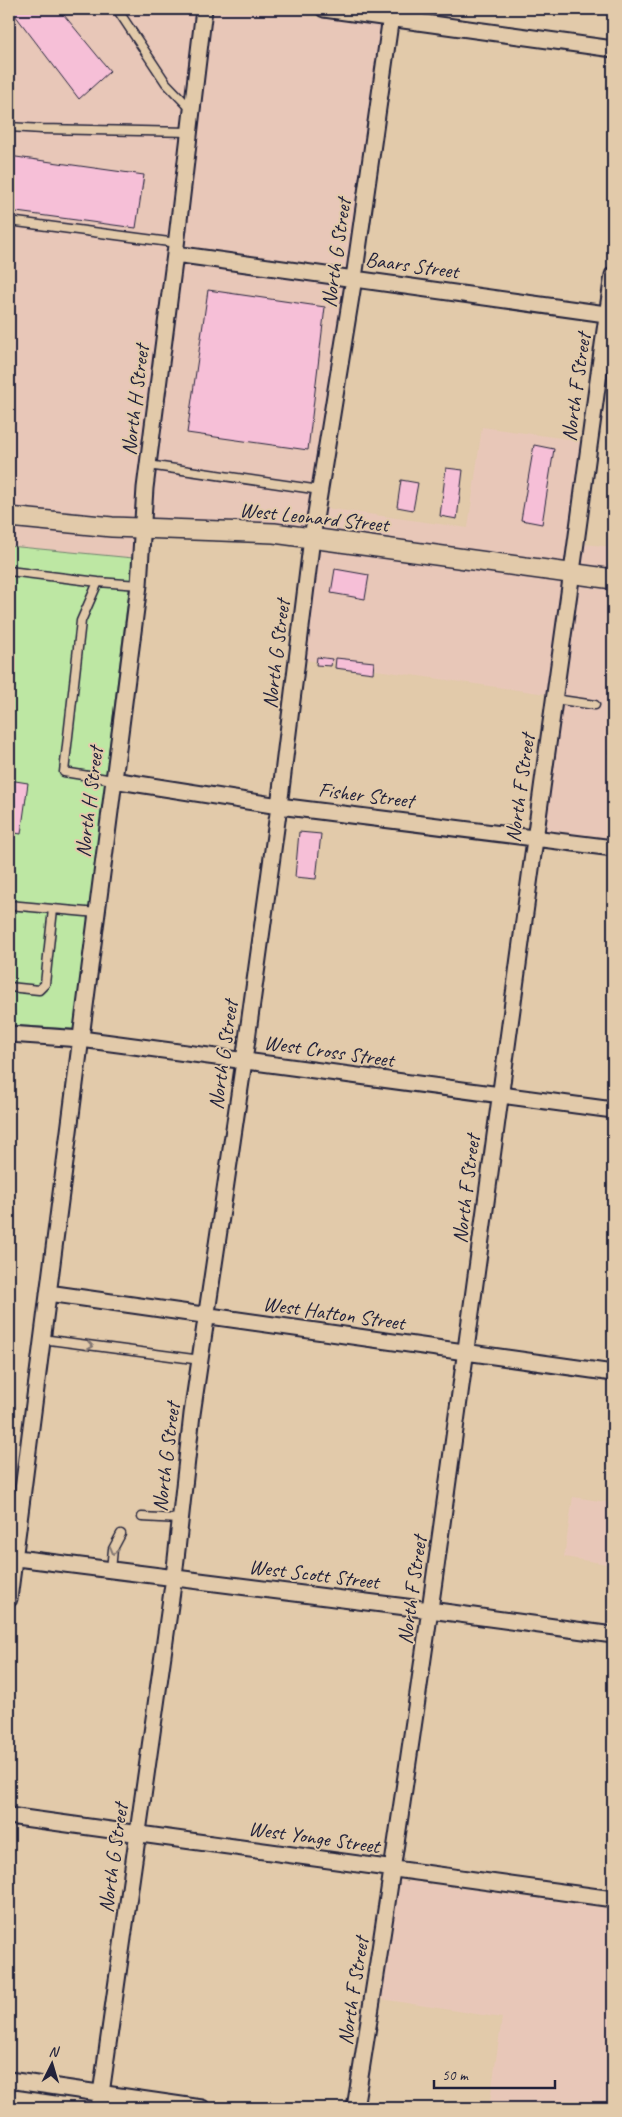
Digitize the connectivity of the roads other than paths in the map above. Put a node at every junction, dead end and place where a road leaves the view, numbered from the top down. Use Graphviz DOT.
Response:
graph roads {
  1 [pos="117,9"];
  2 [pos="204,9"];
  3 [pos="324,9"];
  4 [pos="392,13"];
  5 [pos="613,49"];
  6 [pos="192,111"];
  7 [pos="9,127"];
  8 [pos="190,132"];
  9 [pos="9,221"];
  10 [pos="176,249"];
  11 [pos="613,275"];
  12 [pos="354,278"];
  13 [pos="610,314"];
  14 [pos="148,465"];
  15 [pos="320,490"];
  16 [pos="9,520"];
  17 [pos="143,528"];
  18 [pos="312,538"];
  19 [pos="9,571"];
  20 [pos="572,573"];
  21 [pos="613,579"];
  22 [pos="98,582"];
  23 [pos="139,585"];
  24 [pos="554,699"];
  25 [pos="595,705"];
  26 [pos="113,780"];
  27 [pos="279,806"];
  28 [pos="534,838"];
  29 [pos="613,848"];
  30 [pos="9,905"];
  31 [pos="53,909"];
  32 [pos="97,913"];
  33 [pos="9,987"];
  34 [pos="9,1034"];
  35 [pos="81,1040"];
  36 [pos="244,1061"];
  37 [pos="499,1096"];
  38 [pos="613,1110"];
  39 [pos="48,1293"];
  40 [pos="207,1316"];
  41 [pos="42,1339"];
  42 [pos="466,1354"];
  43 [pos="200,1360"];
  44 [pos="613,1374"];
  45 [pos="142,1518"];
  46 [pos="179,1519"];
  47 [pos="121,1534"];
  48 [pos="11,1558"];
  49 [pos="111,1570"];
  50 [pos="174,1577"];
  51 [pos="9,1600"];
  52 [pos="430,1610"];
  53 [pos="613,1635"];
  54 [pos="9,1816"];
  55 [pos="137,1834"];
  56 [pos="394,1870"];
  57 [pos="613,1899"];
  58 [pos="9,2080"];
  59 [pos="100,2101"];
  60 [pos="202,2108"];
  61 [pos="355,2108"];
  1 -- 6 [label="lane"];
  2 -- 6 [label="street, North H Street"];
  3 -- 4 [label="street"];
  4 -- 5 [label="street"];
  4 -- 12 [label="street, North G Street"];
  6 -- 8 [label="street, North H Street"];
  7 -- 8 [label="lane"];
  8 -- 10 [label="street, North H Street"];
  9 -- 10 [label="lane"];
  10 -- 12 [label="street, Baars Street"];
  10 -- 14 [label="street, North H Street"];
  11 -- 13 [label="street, North F Street"];
  12 -- 13 [label="street, Baars Street"];
  12 -- 15 [label="street, North G Street"];
  13 -- 20 [label="street, North F Street"];
  14 -- 15 [label="lane"];
  14 -- 17 [label="street, North H Street"];
  15 -- 18 [label="street, North G Street"];
  16 -- 17 [label="street, West Leonard Street"];
  17 -- 18 [label="street, West Leonard Street"];
  17 -- 23 [label="street, North H Street"];
  18 -- 20 [label="street, West Leonard Street"];
  18 -- 27 [label="street, North G Street"];
  19 -- 22 [label="lane"];
  20 -- 21 [label="street, West Leonard Street"];
  20 -- 24 [label="street, North F Street"];
  22 -- 23 [label="lane"];
  22 -- 26 [label="lane"];
  23 -- 26 [label="street, North H Street"];
  24 -- 25 [label="lane"];
  24 -- 28 [label="street, North F Street"];
  26 -- 27 [label="street, Fisher Street"];
  26 -- 32 [label="street, North H Street"];
  27 -- 28 [label="street, Fisher Street"];
  27 -- 36 [label="street, North G Street"];
  28 -- 29 [label="street, Fisher Street"];
  28 -- 37 [label="street, North F Street"];
  30 -- 31 [label="lane"];
  31 -- 32 [label="lane"];
  31 -- 33 [label="lane"];
  32 -- 35 [label="street, North H Street"];
  34 -- 35 [label="street, West Cross Street"];
  35 -- 36 [label="street, West Cross Street"];
  35 -- 39 [label="street, North H Street"];
  36 -- 37 [label="street, West Cross Street"];
  36 -- 40 [label="street, North G Street"];
  37 -- 38 [label="street, West Cross Street"];
  37 -- 42 [label="street, North F Street"];
  39 -- 40 [label="street, West Hatton Street"];
  39 -- 41 [label="street, North H Street"];
  40 -- 42 [label="street, West Hatton Street"];
  40 -- 43 [label="street, North G Street"];
  41 -- 43 [label="lane, one-way"];
  41 -- 48 [label="street, North H Street"];
  42 -- 44 [label="street, West Hatton Street"];
  42 -- 52 [label="street, North F Street"];
  43 -- 46 [label="street, North G Street"];
  45 -- 46 [label="lane"];
  46 -- 50 [label="street, North G Street"];
  47 -- 49 [label="lane, one-way"];
  48 -- 49 [label="street, West Scott Street"];
  48 -- 51 [label="street, North H Street"];
  49 -- 50 [label="street, West Scott Street"];
  50 -- 52 [label="street, West Scott Street"];
  50 -- 55 [label="street, North G Street"];
  52 -- 53 [label="street, West Scott Street"];
  52 -- 56 [label="street, North F Street"];
  54 -- 55 [label="street, West Yonge Street"];
  55 -- 56 [label="street, West Yonge Street"];
  55 -- 59 [label="street, North G Street"];
  56 -- 57 [label="street, West Yonge Street"];
  56 -- 61 [label="street, North F Street"];
  58 -- 59 [label="street"];
  59 -- 60 [label="street"];
}
